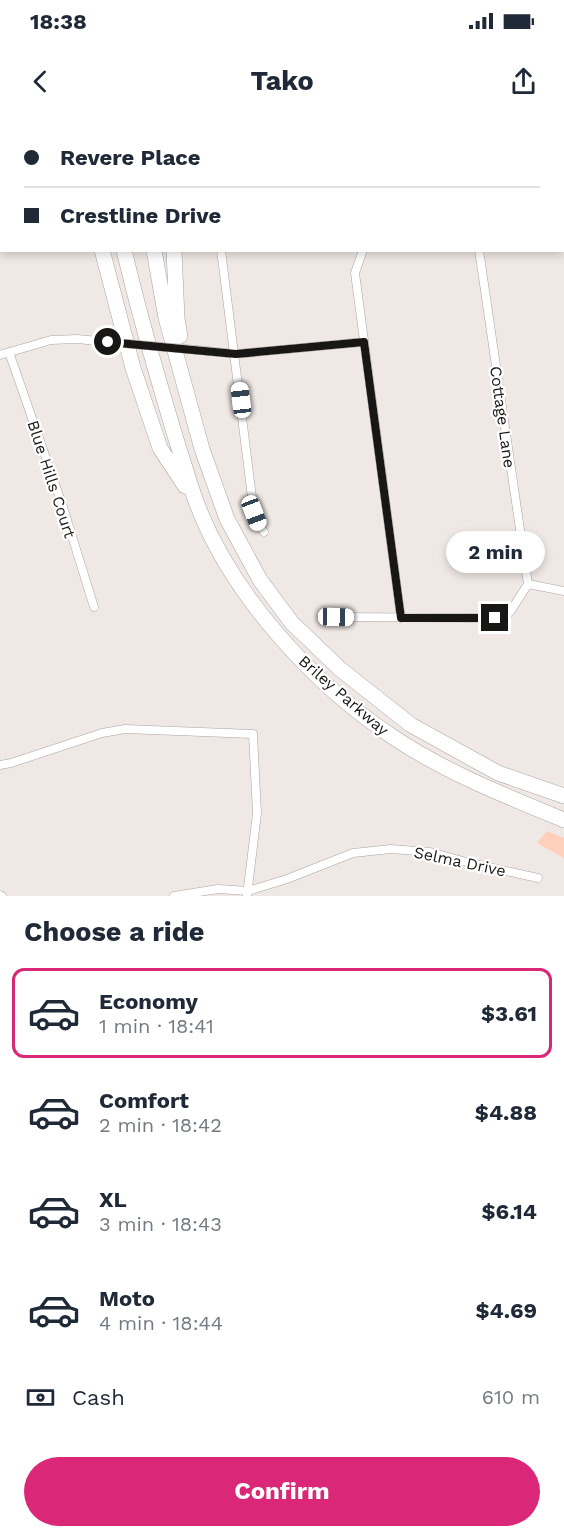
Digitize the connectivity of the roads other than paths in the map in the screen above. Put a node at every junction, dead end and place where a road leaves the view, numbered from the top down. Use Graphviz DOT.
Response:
graph roads {
  1 [pos="103,252"];
  2 [pos="124,252"];
  3 [pos="154,252"];
  4 [pos="174,252"];
  5 [pos="221,252"];
  6 [pos="362,252"];
  7 [pos="479,252"];
  8 [pos="364,342"];
  9 [pos="9,352"];
  10 [pos="236,354"];
  11 [pos="0,355"];
  12 [pos="192,416"];
  13 [pos="197,504"];
  14 [pos="264,532"];
  15 [pos="528,584"];
  16 [pos="564,591"];
  17 [pos="93,607"];
  18 [pos="336,617"];
  19 [pos="401,618"];
  20 [pos="0,765"];
  21 [pos="564,796"];
  22 [pos="564,820"];
  23 [pos="538,878"];
  24 [pos="247,893"];
  25 [pos="174,896"];
  1 -- 13 [label="highway"];
  2 -- 13 [label="highway, Briley Parkway"];
  3 -- 12 [label="highway, Briley Parkway"];
  4 -- 12 [label="highway"];
  5 -- 10 [label="street"];
  6 -- 8 [label="street"];
  7 -- 15 [label="street, Cottage Lane"];
  8 -- 10 [label="street"];
  8 -- 19 [label="street"];
  9 -- 10 [label="street, bridge"];
  9 -- 11 [label="street"];
  9 -- 17 [label="street, Blue Hills Court"];
  10 -- 14 [label="street"];
  12 -- 21 [label="highway, Briley Parkway"];
  13 -- 22 [label="highway, Briley Parkway"];
  15 -- 16 [label="street"];
  15 -- 19 [label="street"];
  18 -- 19 [label="street"];
  20 -- 24 [label="street"];
  23 -- 24 [label="street, Selma Drive"];
  24 -- 25 [label="street, Selma Drive"];
}
